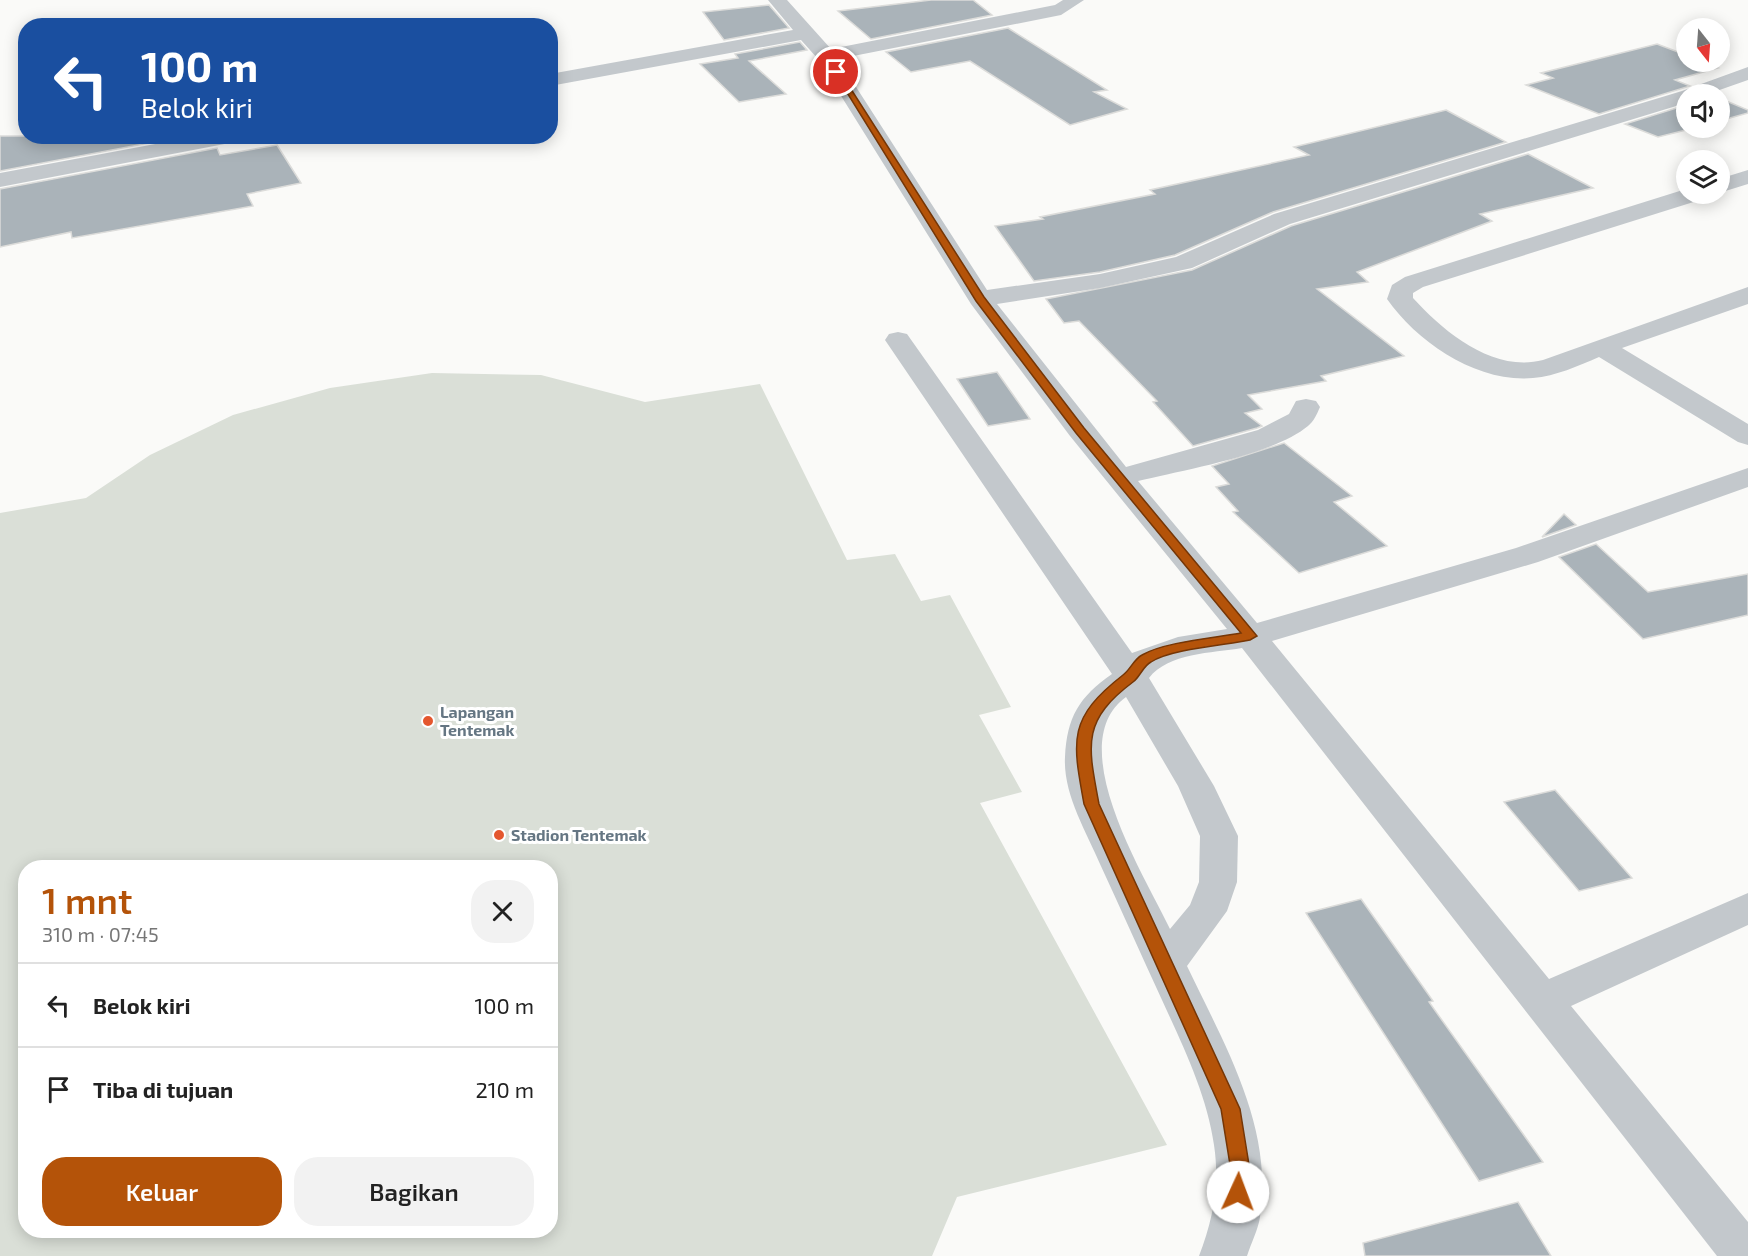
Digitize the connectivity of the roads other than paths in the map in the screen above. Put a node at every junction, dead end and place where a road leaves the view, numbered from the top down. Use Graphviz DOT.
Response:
graph roads {
  1 [pos="1075,0"];
  2 [pos="784,1"];
  3 [pos="807,33"];
  4 [pos="826,56"];
  5 [pos="1748,73"];
  6 [pos="558,79"];
  7 [pos="1718,84"];
  8 [pos="1676,99"];
  9 [pos="192,144"];
  10 [pos="1748,177"];
  11 [pos="0,180"];
  12 [pos="1730,183"];
  13 [pos="1676,200"];
  14 [pos="1748,295"];
  15 [pos="980,299"];
  16 [pos="898,340"];
  17 [pos="1601,346"];
  18 [pos="1306,407"];
  19 [pos="1748,436"];
  20 [pos="1119,477"];
  21 [pos="1748,477"];
  22 [pos="1250,636"];
  23 [pos="1131,677"];
  24 [pos="1748,908"];
  25 [pos="1166,964"];
  26 [pos="1543,1000"];
  27 [pos="1223,1256"];
  28 [pos="1746,1256"];
  1 -- 4 [label="street"];
  2 -- 3 [label="street"];
  3 -- 4 [label="street"];
  3 -- 6 [label="street"];
  4 -- 15 [label="street"];
  5 -- 7 [label="street"];
  8 -- 15 [label="street"];
  9 -- 11 [label="street"];
  10 -- 12 [label="street"];
  13 -- 17 [label="street"];
  14 -- 17 [label="street"];
  15 -- 20 [label="street"];
  16 -- 23 [label="street"];
  17 -- 19 [label="street"];
  18 -- 20 [label="street"];
  20 -- 22 [label="street"];
  21 -- 22 [label="street"];
  22 -- 23 [label="street"];
  22 -- 26 [label="street"];
  23 -- 25 [label="street"];
  23 -- 25 [label="street"];
  24 -- 26 [label="street"];
  25 -- 27 [label="street"];
  26 -- 28 [label="street"];
}
